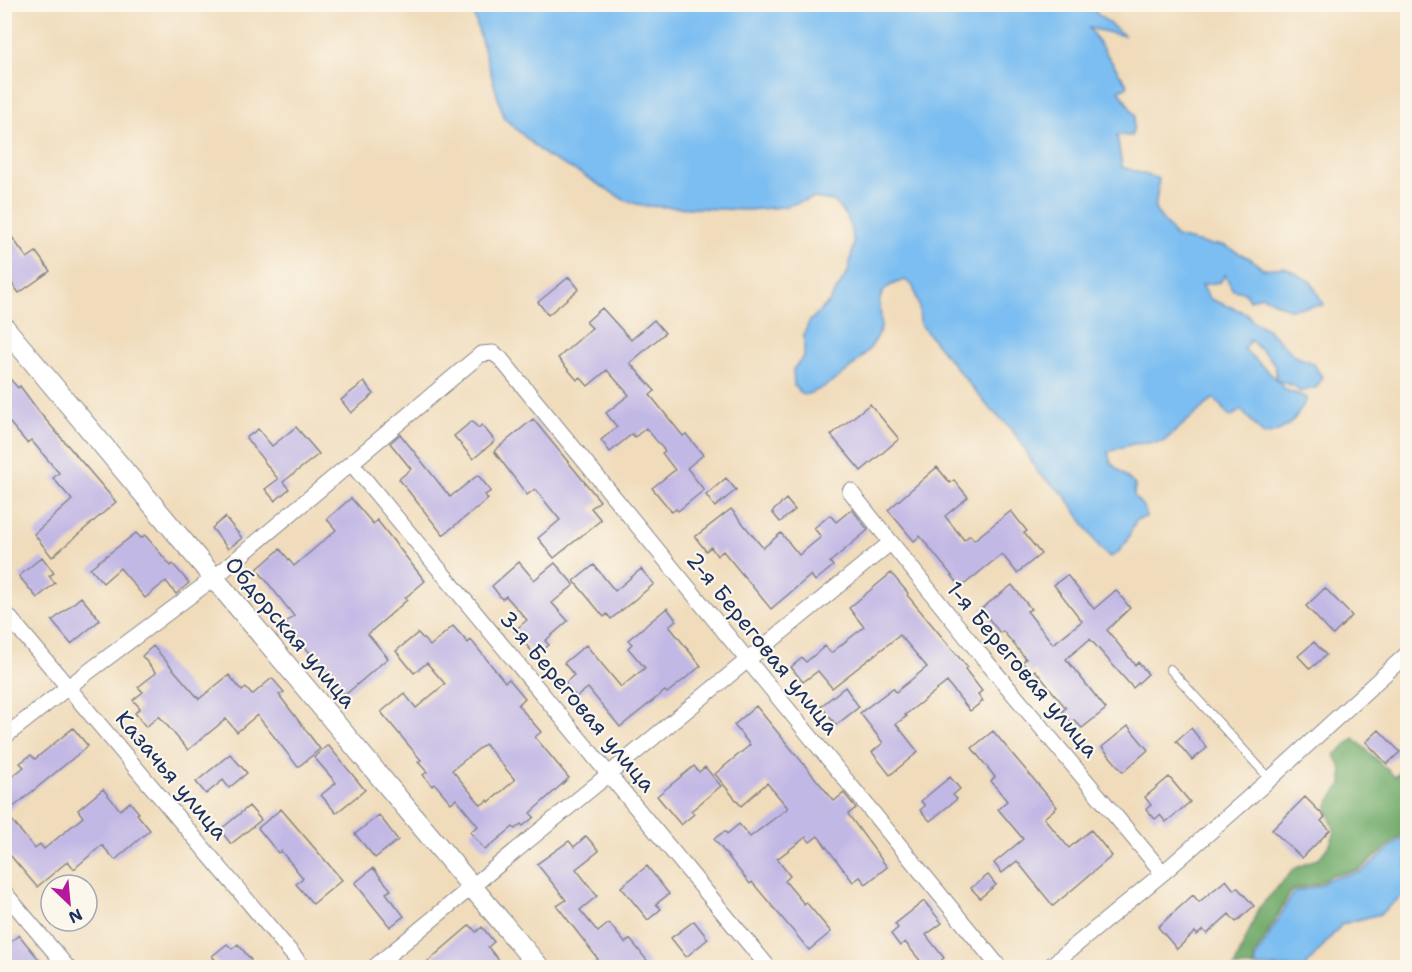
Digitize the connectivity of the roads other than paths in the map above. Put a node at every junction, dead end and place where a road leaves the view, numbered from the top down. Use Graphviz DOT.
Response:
graph roads {
  1 [pos="4,327"];
  2 [pos="352,464"];
  3 [pos="850,491"];
  4 [pos="890,543"];
  5 [pos="214,578"];
  6 [pos="4,611"];
  7 [pos="1407,653"];
  8 [pos="748,660"];
  9 [pos="1170,669"];
  10 [pos="68,687"];
  11 [pos="4,737"];
  12 [pos="610,774"];
  13 [pos="1270,779"];
  14 [pos="1163,873"];
  15 [pos="473,886"];
  16 [pos="4,892"];
  17 [pos="68,968"];
  18 [pos="304,968"];
  19 [pos="373,968"];
  20 [pos="540,968"];
  21 [pos="769,968"];
  22 [pos="1000,968"];
  23 [pos="1048,968"];
  1 -- 5 [label="street, Обдорская улица"];
  2 -- 5 [label="street"];
  2 -- 8 [label="street, 2-я Береговая улица"];
  2 -- 12 [label="street, 3-я Береговая улица"];
  3 -- 4 [label="street, 1-я Береговая улица"];
  4 -- 8 [label="street"];
  4 -- 14 [label="street, 1-я Береговая улица"];
  5 -- 10 [label="street"];
  5 -- 15 [label="street, Обдорская улица"];
  6 -- 10 [label="street, Казачья улица"];
  7 -- 13 [label="street"];
  8 -- 12 [label="street"];
  8 -- 22 [label="street, 2-я Береговая улица"];
  9 -- 13 [label="lane"];
  10 -- 11 [label="street"];
  10 -- 18 [label="street, Казачья улица"];
  12 -- 15 [label="street"];
  12 -- 21 [label="street, 3-я Береговая улица"];
  13 -- 14 [label="street"];
  14 -- 23 [label="street"];
  15 -- 19 [label="street"];
  15 -- 20 [label="street, Обдорская улица"];
  16 -- 17 [label="street"];
}
